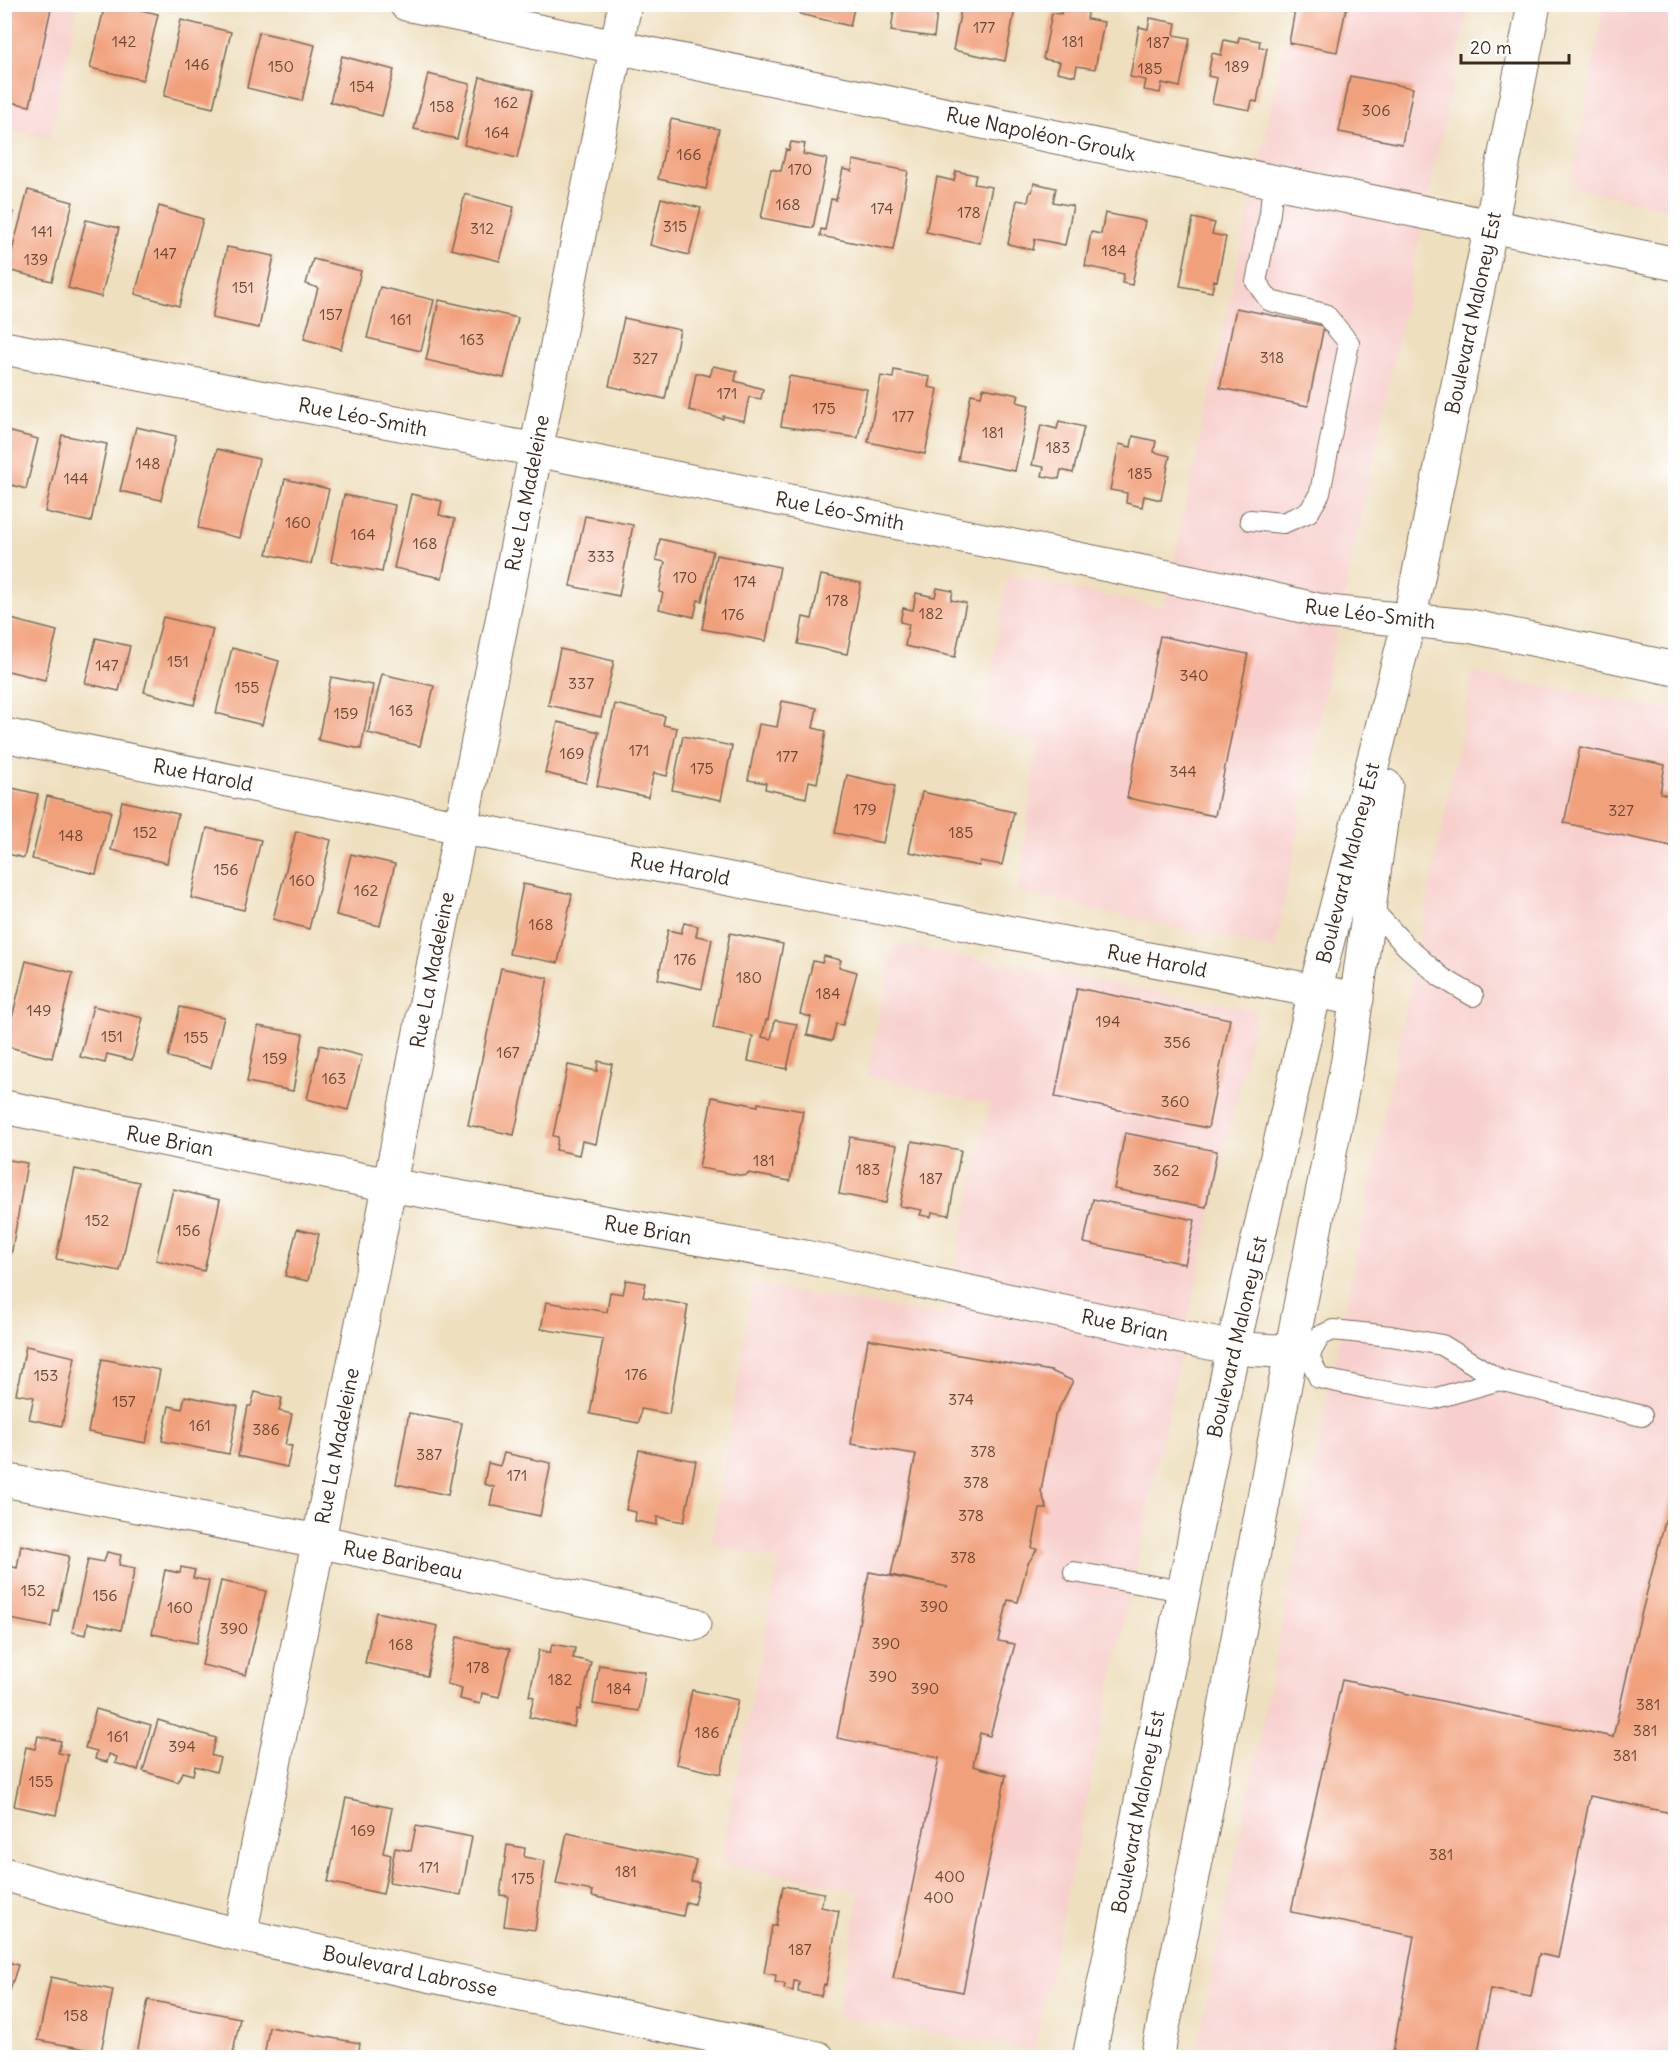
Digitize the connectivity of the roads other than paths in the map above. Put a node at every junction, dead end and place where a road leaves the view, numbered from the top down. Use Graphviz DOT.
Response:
graph roads {
  1 [pos="406,4"];
  2 [pos="625,4"];
  3 [pos="1534,4"];
  4 [pos="617,47"];
  5 [pos="1273,181"];
  6 [pos="1491,226"];
  7 [pos="1676,264"];
  8 [pos="4,348"];
  9 [pos="536,450"];
  10 [pos="1250,520"];
  11 [pos="1409,621"];
  12 [pos="1676,669"];
  13 [pos="4,735"];
  14 [pos="461,827"];
  15 [pos="1369,906"];
  16 [pos="1315,991"];
  17 [pos="1473,996"];
  18 [pos="1357,999"];
  19 [pos="4,1107"];
  20 [pos="389,1185"];
  21 [pos="1233,1348"];
  22 [pos="1300,1354"];
  23 [pos="1500,1380"];
  24 [pos="1642,1416"];
  25 [pos="4,1480"];
  26 [pos="318,1542"];
  27 [pos="1074,1572"];
  28 [pos="1183,1591"];
  29 [pos="694,1624"];
  30 [pos="4,1874"];
  31 [pos="240,1935"];
  32 [pos="818,2058"];
  33 [pos="1089,2058"];
  34 [pos="1157,2058"];
  1 -- 4 [label="street, Rue Napoléon-Groulx"];
  2 -- 4 [label="street, Rue La Madeleine"];
  3 -- 6 [label="street, Boulevard Maloney Est"];
  4 -- 5 [label="street, Rue Napoléon-Groulx"];
  4 -- 9 [label="street, Rue La Madeleine"];
  5 -- 6 [label="street, Rue Napoléon-Groulx"];
  5 -- 10 [label="lane"];
  6 -- 7 [label="street, Rue Napoléon-Groulx"];
  6 -- 11 [label="street, Boulevard Maloney Est"];
  8 -- 9 [label="street, Rue Léo-Smith"];
  9 -- 11 [label="street, Rue Léo-Smith"];
  9 -- 14 [label="street, Rue La Madeleine"];
  11 -- 12 [label="street, Rue Léo-Smith"];
  11 -- 15 [label="street, Boulevard Maloney Est"];
  11 -- 16 [label="street, Boulevard Maloney Est"];
  13 -- 14 [label="street, Rue Harold"];
  14 -- 16 [label="street, Rue Harold"];
  14 -- 20 [label="street, Rue La Madeleine"];
  15 -- 17 [label="lane"];
  15 -- 18 [label="street, Boulevard Maloney Est"];
  16 -- 18 [label="street, Rue Harold"];
  16 -- 21 [label="street, Boulevard Maloney Est"];
  18 -- 22 [label="street, Boulevard Maloney Est"];
  19 -- 20 [label="street, Rue Brian"];
  20 -- 21 [label="street, Rue Brian"];
  20 -- 26 [label="street, Rue La Madeleine"];
  21 -- 22 [label="street, Rue Brian"];
  21 -- 28 [label="street, Boulevard Maloney Est"];
  22 -- 23 [label="lane"];
  22 -- 23 [label="lane"];
  22 -- 34 [label="street, Boulevard Maloney Est"];
  23 -- 24 [label="lane"];
  25 -- 26 [label="street, Rue Baribeau"];
  26 -- 29 [label="street, Rue Baribeau"];
  26 -- 31 [label="street, Rue La Madeleine"];
  27 -- 28 [label="lane"];
  28 -- 33 [label="street, Boulevard Maloney Est"];
  30 -- 31 [label="street, Boulevard Labrosse"];
  31 -- 32 [label="street, Boulevard Labrosse"];
}
